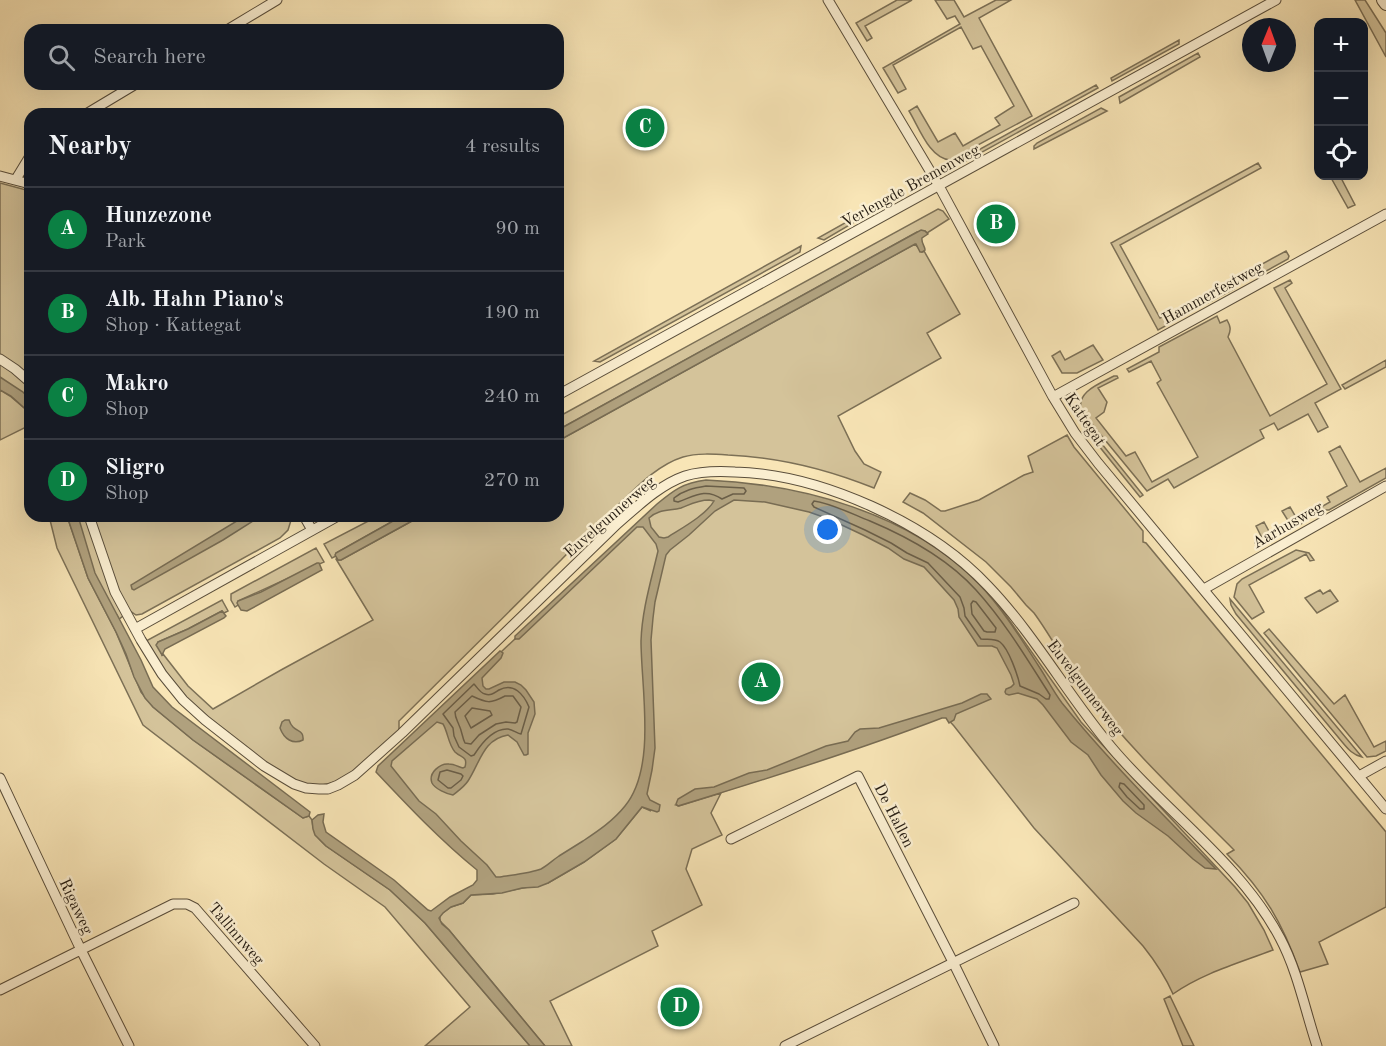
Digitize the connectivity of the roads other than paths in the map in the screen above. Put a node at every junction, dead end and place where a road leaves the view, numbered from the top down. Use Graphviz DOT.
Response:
graph roads {
  1 [pos="278,0"];
  2 [pos="828,0"];
  3 [pos="1276,0"];
  4 [pos="1383,0"];
  5 [pos="1386,4"];
  6 [pos="237,24"];
  7 [pos="126,90"];
  8 [pos="96,108"];
  9 [pos="24,166"];
  10 [pos="0,176"];
  11 [pos="16,179"];
  12 [pos="24,182"];
  13 [pos="939,186"];
  14 [pos="1386,214"];
  15 [pos="0,359"];
  16 [pos="24,377"];
  17 [pos="564,392"];
  18 [pos="1053,397"];
  19 [pos="1386,486"];
  20 [pos="91,522"];
  21 [pos="307,522"];
  22 [pos="327,522"];
  23 [pos="312,530"];
  24 [pos="1204,589"];
  25 [pos="135,629"];
  26 [pos="1386,761"];
  27 [pos="1359,776"];
  28 [pos="0,778"];
  29 [pos="1386,809"];
  30 [pos="730,840"];
  31 [pos="1074,903"];
  32 [pos="81,950"];
  33 [pos="953,962"];
  34 [pos="0,990"];
  35 [pos="129,1046"];
  36 [pos="315,1046"];
  37 [pos="785,1046"];
  38 [pos="994,1046"];
  39 [pos="1317,1046"];
  1 -- 6 [label="street"];
  2 -- 13 [label="street, Kattegat"];
  3 -- 13 [label="street, Verlengde Bremenweg"];
  4 -- 5 [label="street"];
  7 -- 8 [label="street"];
  9 -- 11 [label="street"];
  10 -- 11 [label="street"];
  11 -- 12 [label="street"];
  13 -- 17 [label="street, Verlengde Bremenweg"];
  13 -- 18 [label="street, Kattegat"];
  14 -- 18 [label="street, Hammerfestweg"];
  15 -- 16 [label="street"];
  18 -- 24 [label="street, Kattegat"];
  19 -- 24 [label="street, Aarhusweg"];
  20 -- 25 [label="street, Euvelgunnerweg"];
  21 -- 23 [label="street"];
  22 -- 23 [label="street"];
  23 -- 25 [label="street"];
  24 -- 27 [label="street, Kattegat"];
  25 -- 39 [label="street, Euvelgunnerweg"];
  26 -- 27 [label="street"];
  27 -- 29 [label="street, Kattegat"];
  28 -- 32 [label="street, Rigaweg"];
  30 -- 33 [label="street, De Hallen"];
  31 -- 33 [label="street"];
  32 -- 34 [label="street, Tallinnweg"];
  32 -- 35 [label="street, Rigaweg"];
  32 -- 36 [label="street, Tallinnweg"];
  33 -- 37 [label="street"];
  33 -- 38 [label="street, De Hallen"];
}
